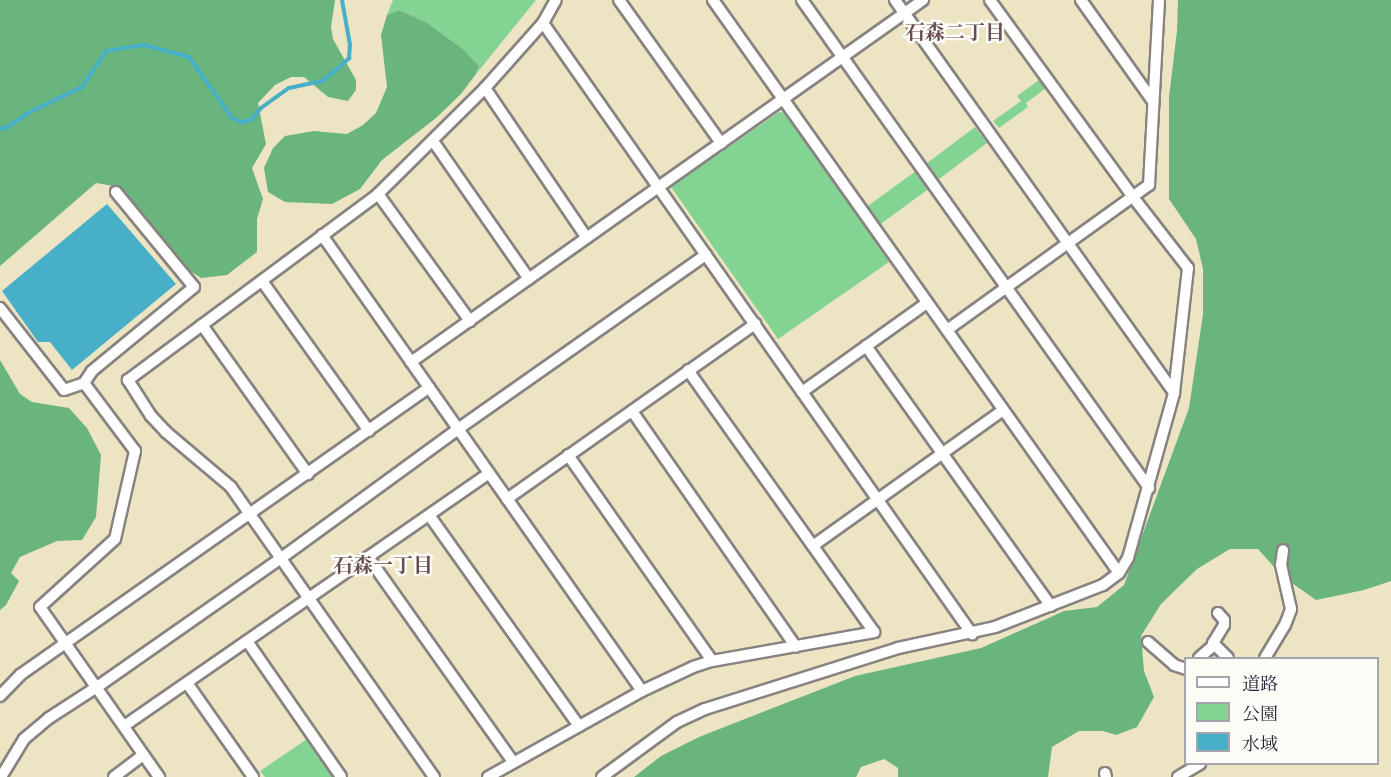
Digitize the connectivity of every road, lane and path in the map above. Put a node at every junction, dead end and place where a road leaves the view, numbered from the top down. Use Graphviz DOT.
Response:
graph roads {
  1 [pos="556,0"];
  2 [pos="619,0"];
  3 [pos="713,0"];
  4 [pos="802,0"];
  5 [pos="895,0"];
  6 [pos="923,0"];
  7 [pos="990,0"];
  8 [pos="1081,0"];
  9 [pos="1159,0"];
  10 [pos="904,13"];
  11 [pos="543,23"];
  12 [pos="843,57"];
  13 [pos="485,88"];
  14 [pos="783,99"];
  15 [pos="1152,100"];
  16 [pos="432,141"];
  17 [pos="721,143"];
  18 [pos="658,187"];
  19 [pos="116,192"];
  20 [pos="378,194"];
  21 [pos="1133,197"];
  22 [pos="322,235"];
  23 [pos="587,238"];
  24 [pos="1069,243"];
  25 [pos="706,255"];
  26 [pos="529,279"];
  27 [pos="262,281"];
  28 [pos="1007,287"];
  29 [pos="927,303"];
  30 [pos="0,308"];
  31 [pos="470,321"];
  32 [pos="754,324"];
  33 [pos="202,325"];
  34 [pos="947,330"];
  35 [pos="866,346"];
  36 [pos="411,362"];
  37 [pos="688,370"];
  38 [pos="84,383"];
  39 [pos="429,388"];
  40 [pos="802,392"];
  41 [pos="1174,393"];
  42 [pos="1003,410"];
  43 [pos="632,411"];
  44 [pos="458,429"];
  45 [pos="369,431"];
  46 [pos="942,453"];
  47 [pos="568,455"];
  48 [pos="489,473"];
  49 [pos="308,474"];
  50 [pos="1149,488"];
  51 [pos="507,499"];
  52 [pos="878,500"];
  53 [pos="429,514"];
  54 [pos="249,515"];
  55 [pos="814,545"];
  56 [pos="1283,550"];
  57 [pos="368,557"];
  58 [pos="280,559"];
  59 [pos="1119,573"];
  60 [pos="309,599"];
  61 [pos="1051,606"];
  62 [pos="1218,613"];
  63 [pos="972,634"];
  64 [pos="247,641"];
  65 [pos="1148,642"];
  66 [pos="67,644"];
  67 [pos="1214,645"];
  68 [pos="796,647"];
  69 [pos="1199,657"];
  70 [pos="1227,657"];
  71 [pos="1266,657"];
  72 [pos="712,661"];
  73 [pos="1184,669"];
  74 [pos="187,683"];
  75 [pos="97,687"];
  76 [pos="642,692"];
  77 [pos="0,696"];
  78 [pos="124,726"];
  79 [pos="579,726"];
  80 [pos="143,755"];
  81 [pos="4,760"];
  82 [pos="513,762"];
  83 [pos="1198,765"];
  84 [pos="1183,775"];
  85 [pos="1,777"];
  86 [pos="114,777"];
  87 [pos="159,777"];
  88 [pos="253,777"];
  89 [pos="341,777"];
  90 [pos="434,777"];
  91 [pos="488,777"];
  92 [pos="602,777"];
  1 -- 11 [label="street"];
  2 -- 17 [label="street"];
  3 -- 14 [label="street"];
  4 -- 12 [label="street"];
  5 -- 10 [label="street"];
  6 -- 10 [label="street"];
  7 -- 21 [label="street"];
  8 -- 15 [label="street"];
  9 -- 15 [label="street"];
  10 -- 12 [label="street"];
  10 -- 24 [label="street"];
  11 -- 13 [label="street"];
  11 -- 18 [label="street"];
  12 -- 14 [label="street"];
  12 -- 28 [label="street"];
  13 -- 16 [label="street"];
  13 -- 23 [label="street"];
  14 -- 17 [label="street"];
  14 -- 29 [label="street"];
  15 -- 21 [label="street"];
  16 -- 20 [label="street"];
  16 -- 26 [label="street"];
  17 -- 18 [label="street"];
  18 -- 23 [label="street"];
  18 -- 25 [label="street"];
  19 -- 38 [label="street"];
  20 -- 22 [label="street"];
  20 -- 31 [label="street"];
  21 -- 24 [label="street"];
  21 -- 41 [label="street"];
  22 -- 27 [label="street"];
  22 -- 36 [label="street"];
  23 -- 26 [label="street"];
  24 -- 28 [label="street"];
  24 -- 41 [label="street"];
  25 -- 32 [label="street"];
  25 -- 44 [label="street"];
  26 -- 31 [label="street"];
  27 -- 33 [label="street"];
  27 -- 45 [label="street"];
  28 -- 34 [label="street"];
  28 -- 50 [label="street"];
  29 -- 34 [label="street"];
  29 -- 35 [label="street"];
  30 -- 38 [label="street"];
  31 -- 36 [label="street"];
  32 -- 37 [label="street"];
  32 -- 40 [label="street"];
  33 -- 49 [label="street"];
  33 -- 54 [label="street"];
  34 -- 42 [label="street"];
  35 -- 40 [label="street"];
  35 -- 46 [label="street"];
  36 -- 39 [label="street"];
  37 -- 43 [label="street"];
  37 -- 55 [label="street"];
  38 -- 66 [label="street"];
  39 -- 44 [label="street"];
  39 -- 45 [label="street"];
  40 -- 52 [label="street"];
  41 -- 50 [label="street"];
  42 -- 46 [label="street"];
  42 -- 59 [label="street"];
  43 -- 47 [label="street"];
  43 -- 68 [label="street"];
  44 -- 48 [label="street"];
  44 -- 58 [label="street"];
  45 -- 49 [label="street"];
  46 -- 52 [label="street"];
  46 -- 61 [label="street"];
  47 -- 51 [label="street"];
  47 -- 72 [label="street"];
  48 -- 51 [label="street"];
  48 -- 53 [label="street"];
  49 -- 54 [label="street"];
  50 -- 59 [label="street"];
  51 -- 76 [label="street"];
  52 -- 55 [label="street"];
  52 -- 63 [label="street"];
  53 -- 57 [label="street"];
  53 -- 79 [label="street"];
  54 -- 58 [label="street"];
  54 -- 66 [label="street"];
  55 -- 68 [label="street"];
  56 -- 71 [label="street"];
  57 -- 60 [label="street"];
  57 -- 82 [label="street"];
  58 -- 60 [label="street"];
  58 -- 75 [label="street"];
  59 -- 61 [label="street"];
  60 -- 64 [label="street"];
  60 -- 90 [label="street"];
  61 -- 63 [label="street"];
  62 -- 67 [label="street"];
  63 -- 92 [label="street"];
  64 -- 74 [label="street"];
  64 -- 89 [label="street"];
  65 -- 73 [label="street"];
  66 -- 75 [label="street"];
  66 -- 77 [label="street"];
  67 -- 69 [label="street"];
  67 -- 70 [label="street"];
  68 -- 72 [label="street"];
  72 -- 76 [label="street"];
  74 -- 78 [label="street"];
  74 -- 88 [label="street"];
  75 -- 78 [label="street"];
  75 -- 81 [label="street"];
  76 -- 79 [label="street"];
  78 -- 80 [label="street"];
  79 -- 82 [label="street"];
  80 -- 86 [label="street"];
  80 -- 87 [label="street"];
  81 -- 85 [label="street"];
  82 -- 91 [label="street"];
  83 -- 84 [label="street"];
}
